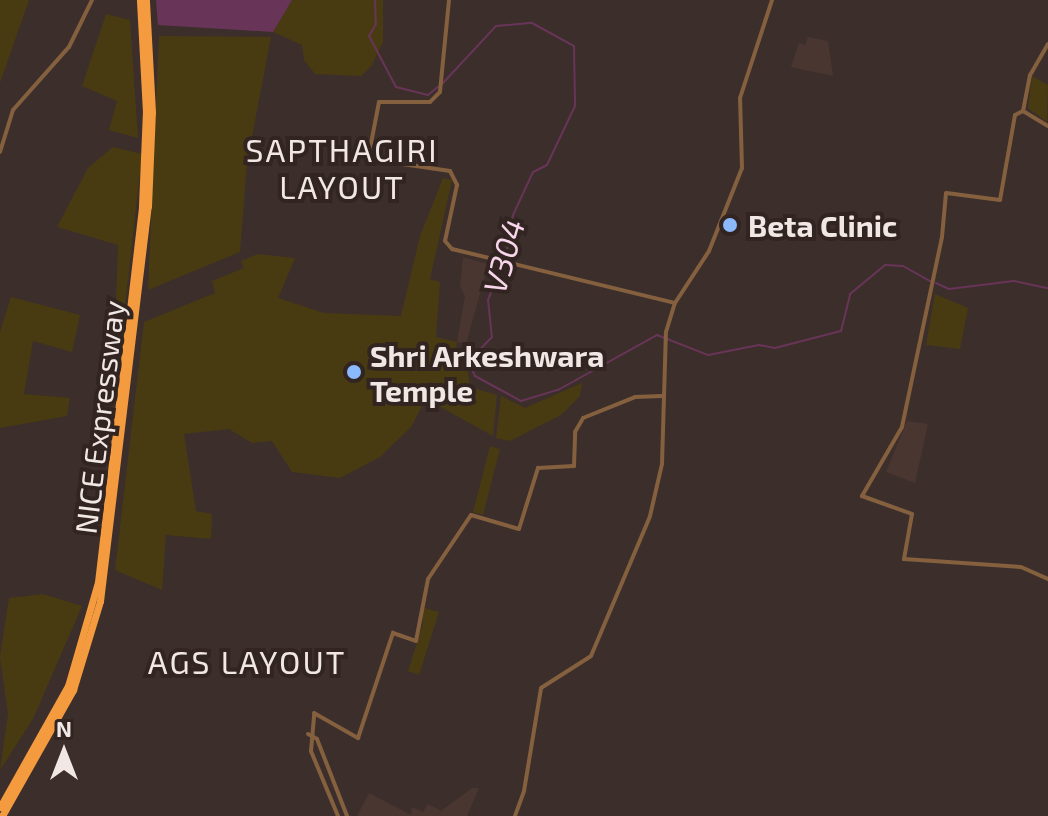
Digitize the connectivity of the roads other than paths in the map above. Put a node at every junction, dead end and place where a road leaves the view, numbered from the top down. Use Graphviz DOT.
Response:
graph roads {
  1 [pos="92,0"];
  2 [pos="143,0"];
  3 [pos="449,0"];
  4 [pos="772,0"];
  5 [pos="1048,44"];
  6 [pos="1023,111"];
  7 [pos="1048,126"];
  8 [pos="0,152"];
  9 [pos="675,303"];
  10 [pos="662,396"];
  11 [pos="108,513"];
  12 [pos="1048,579"];
  13 [pos="308,734"];
  14 [pos="0,807"];
  15 [pos="2,816"];
  16 [pos="338,816"];
  17 [pos="347,816"];
  18 [pos="515,816"];
  1 -- 8 [label="street"];
  2 -- 11 [label="highway, NICE Expressway"];
  3 -- 9 [label="street"];
  4 -- 9 [label="street"];
  5 -- 6 [label="street"];
  6 -- 7 [label="street"];
  6 -- 12 [label="street"];
  9 -- 10 [label="street"];
  10 -- 13 [label="street"];
  10 -- 18 [label="street"];
  11 -- 14 [label="highway, NICE Expressway"];
  11 -- 15 [label="highway, NICE Expressway"];
  13 -- 16 [label="street"];
  13 -- 17 [label="street"];
}
